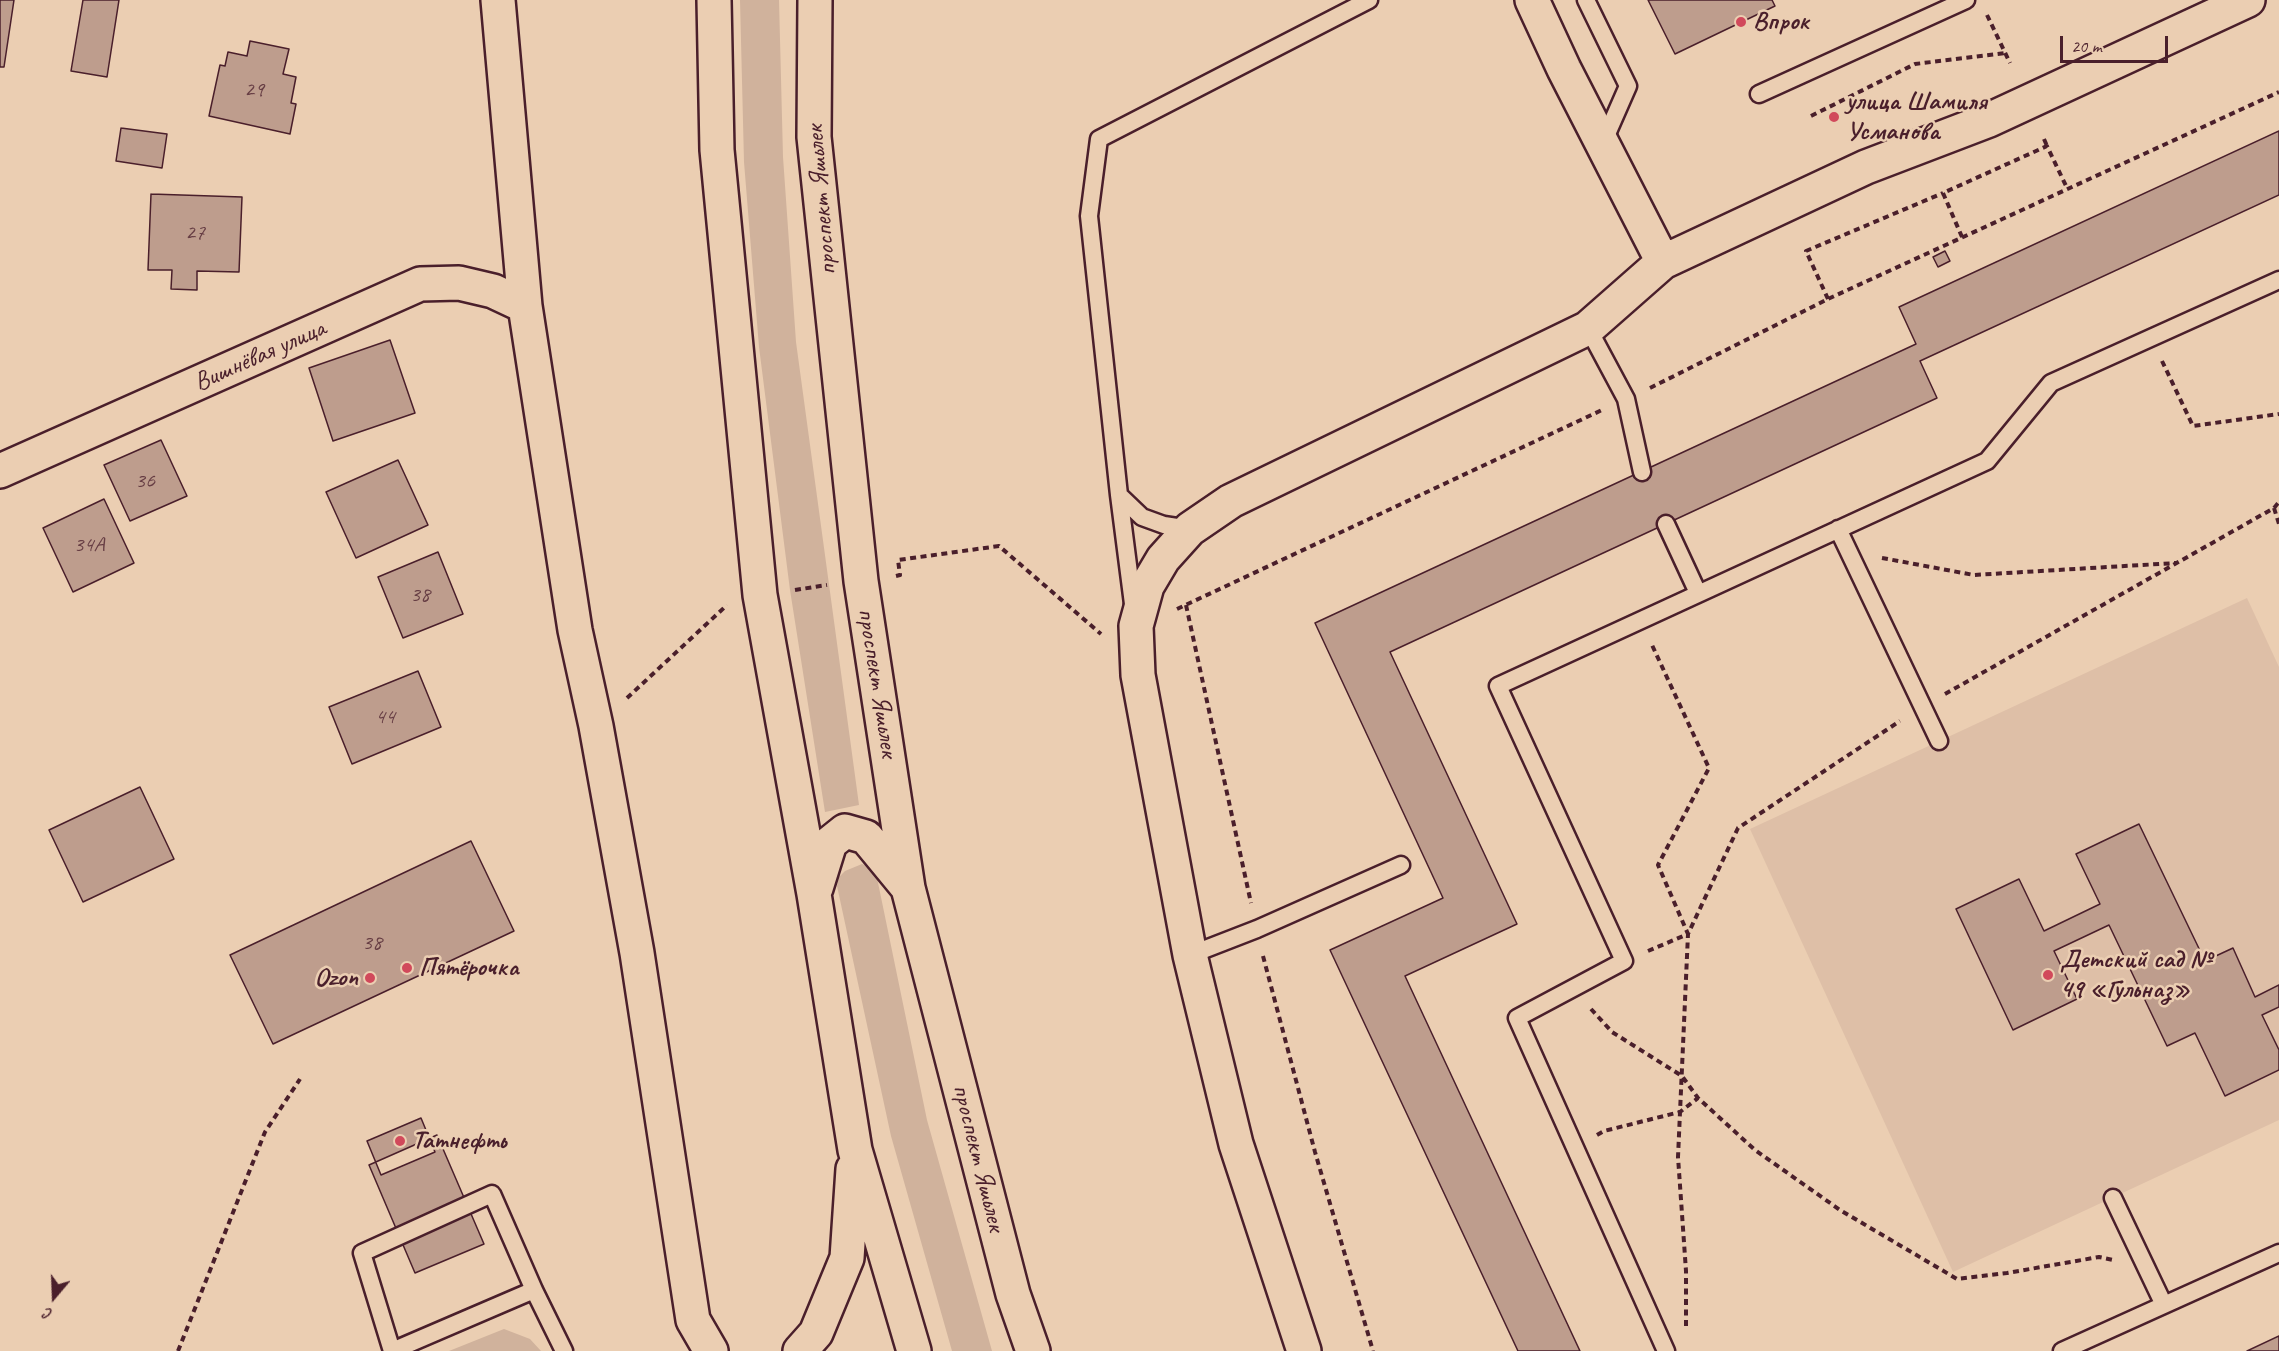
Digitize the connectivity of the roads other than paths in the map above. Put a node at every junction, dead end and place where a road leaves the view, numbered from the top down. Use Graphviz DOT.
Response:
graph roads {
  1 [pos="498,0"];
  2 [pos="714,0"];
  3 [pos="815,0"];
  4 [pos="1369,0"];
  5 [pos="1532,0"];
  6 [pos="1586,0"];
  7 [pos="1966,0"];
  8 [pos="2248,0"];
  9 [pos="1759,94"];
  10 [pos="1602,144"];
  11 [pos="1663,262"];
  12 [pos="2279,280"];
  13 [pos="525,306"];
  14 [pos="1588,328"];
  15 [pos="0,471"];
  16 [pos="1642,472"];
  17 [pos="1119,495"];
  18 [pos="1666,524"];
  19 [pos="1190,529"];
  20 [pos="1838,529"];
  21 [pos="1698,593"];
  22 [pos="1136,626"];
  23 [pos="1939,741"];
  24 [pos="1401,865"];
  25 [pos="908,888"];
  26 [pos="814,894"];
  27 [pos="1190,954"];
  28 [pos="855,1150"];
  29 [pos="2113,1198"];
  30 [pos="2279,1253"];
  31 [pos="534,1290"];
  32 [pos="2164,1305"];
  33 [pos="392,1351"];
  34 [pos="564,1351"];
  35 [pos="711,1351"];
  36 [pos="800,1351"];
  37 [pos="914,1351"];
  38 [pos="1033,1351"];
  39 [pos="1304,1351"];
  40 [pos="1666,1351"];
  41 [pos="2062,1351"];
  1 -- 13 [label="street"];
  2 -- 26 [label="street"];
  3 -- 25 [label="street, проспект Яшьлек"];
  4 -- 17 [label="lane"];
  5 -- 10 [label="street"];
  6 -- 10 [label="lane"];
  7 -- 9 [label="lane"];
  8 -- 11 [label="street"];
  10 -- 11 [label="street"];
  11 -- 14 [label="street"];
  12 -- 20 [label="lane"];
  13 -- 15 [label="street, Вишнёвая улица"];
  13 -- 35 [label="street"];
  14 -- 16 [label="lane"];
  14 -- 19 [label="street"];
  17 -- 19 [label="lane"];
  17 -- 22 [label="lane"];
  18 -- 21 [label="lane"];
  19 -- 22 [label="street"];
  20 -- 21 [label="lane"];
  20 -- 23 [label="lane"];
  21 -- 40 [label="lane"];
  22 -- 27 [label="street"];
  24 -- 27 [label="lane"];
  25 -- 26 [label="street"];
  25 -- 38 [label="street, проспект Яшьлек"];
  26 -- 28 [label="street"];
  27 -- 39 [label="street"];
  28 -- 36 [label="street"];
  28 -- 37 [label="street"];
  29 -- 32 [label="lane"];
  30 -- 32 [label="lane"];
  31 -- 33 [label="lane"];
  31 -- 33 [label="lane"];
  31 -- 34 [label="lane"];
  32 -- 41 [label="lane"];
}
